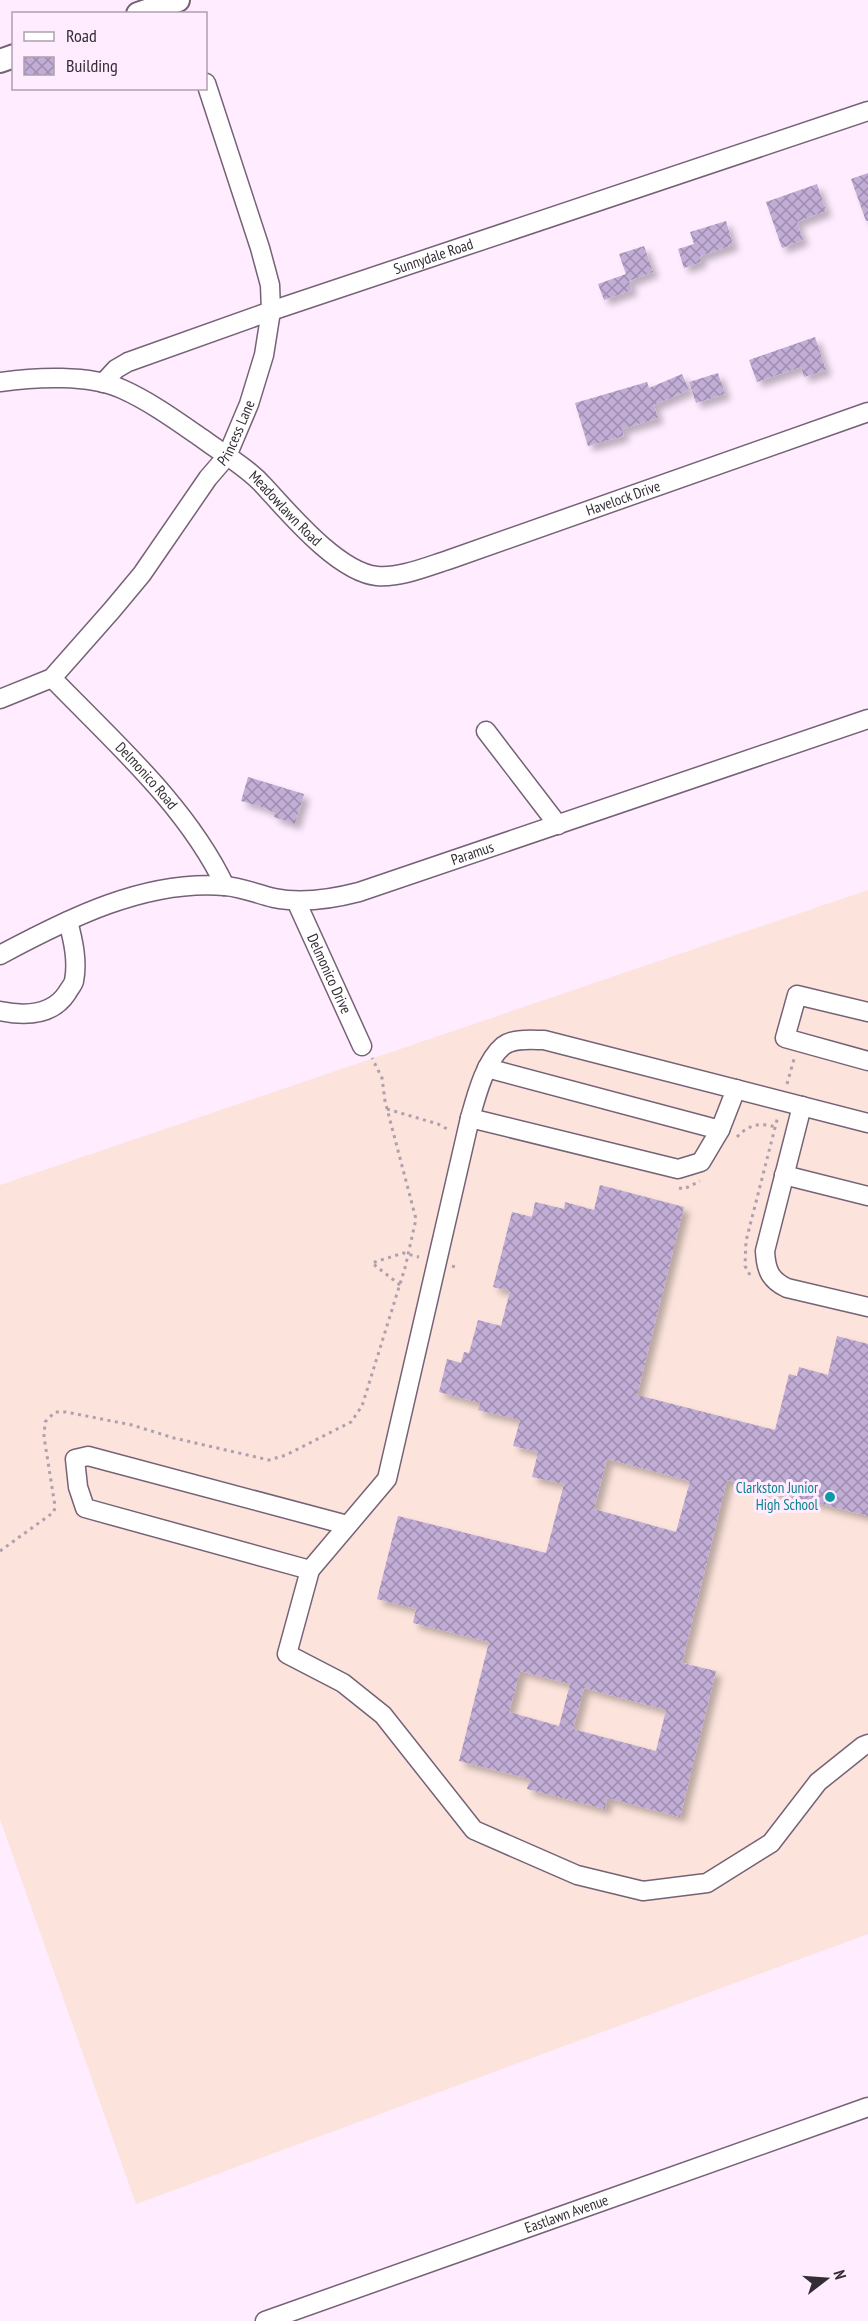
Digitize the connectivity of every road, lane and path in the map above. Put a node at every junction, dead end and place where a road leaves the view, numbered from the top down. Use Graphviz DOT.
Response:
graph roads {
  1 [pos="178,0"];
  2 [pos="144,12"];
  3 [pos="207,86"];
  4 [pos="868,111"];
  5 [pos="271,311"];
  6 [pos="0,382"];
  7 [pos="102,383"];
  8 [pos="868,412"];
  9 [pos="228,456"];
  10 [pos="376,576"];
  11 [pos="52,678"];
  12 [pos="0,699"];
  13 [pos="868,720"];
  14 [pos="486,731"];
  15 [pos="558,825"];
  16 [pos="225,886"];
  17 [pos="296,901"];
  18 [pos="68,921"];
  19 [pos="0,955"];
  20 [pos="0,1011"];
  21 [pos="868,1012"];
  22 [pos="362,1046"];
  23 [pos="868,1061"];
  24 [pos="487,1068"];
  25 [pos="735,1089"];
  26 [pos="802,1106"];
  27 [pos="470,1118"];
  28 [pos="868,1123"];
  29 [pos="720,1130"];
  30 [pos="784,1175"];
  31 [pos="868,1196"];
  32 [pos="409,1253"];
  33 [pos="437,1262"];
  34 [pos="459,1268"];
  35 [pos="400,1285"];
  36 [pos="868,1307"];
  37 [pos="346,1526"];
  38 [pos="0,1551"];
  39 [pos="310,1570"];
  40 [pos="868,1744"];
  41 [pos="868,2107"];
  42 [pos="265,2321"];
  1 -- 2 [label="main road"];
  3 -- 5 [label="street, Princess Lane"];
  4 -- 5 [label="street, Sunnydale Road"];
  5 -- 7 [label="street, Sunnydale Road"];
  5 -- 9 [label="street, Princess Lane"];
  6 -- 7 [label="street"];
  7 -- 9 [label="street, Meadowlawn Road"];
  8 -- 10 [label="street, Havelock Drive"];
  9 -- 10 [label="street, Meadowlawn Road"];
  9 -- 11 [label="street, Princess Lane"];
  11 -- 12 [label="street, Princess Lane"];
  11 -- 16 [label="street, Delmonico Road"];
  13 -- 15 [label="street, Paramus"];
  14 -- 15 [label="street"];
  15 -- 17 [label="street, Paramus"];
  16 -- 17 [label="street, Paramus"];
  16 -- 18 [label="street, Paramus"];
  17 -- 22 [label="street, Delmonico Drive"];
  18 -- 19 [label="street, Paramus"];
  18 -- 20 [label="street"];
  21 -- 23 [label="street"];
  22 -- 32 [label="path"];
  24 -- 25 [label="street"];
  24 -- 27 [label="street"];
  24 -- 29 [label="street"];
  25 -- 26 [label="street"];
  25 -- 29 [label="street"];
  26 -- 28 [label="street"];
  26 -- 30 [label="street"];
  27 -- 29 [label="street"];
  27 -- 33 [label="street"];
  30 -- 31 [label="street"];
  30 -- 36 [label="street"];
  32 -- 33 [label="path"];
  32 -- 35 [label="path"];
  32 -- 35 [label="path"];
  33 -- 34 [label="path"];
  33 -- 37 [label="street"];
  35 -- 38 [label="path"];
  37 -- 39 [label="street"];
  37 -- 39 [label="street"];
  39 -- 40 [label="street"];
  41 -- 42 [label="street, Eastlawn Avenue"];
}
